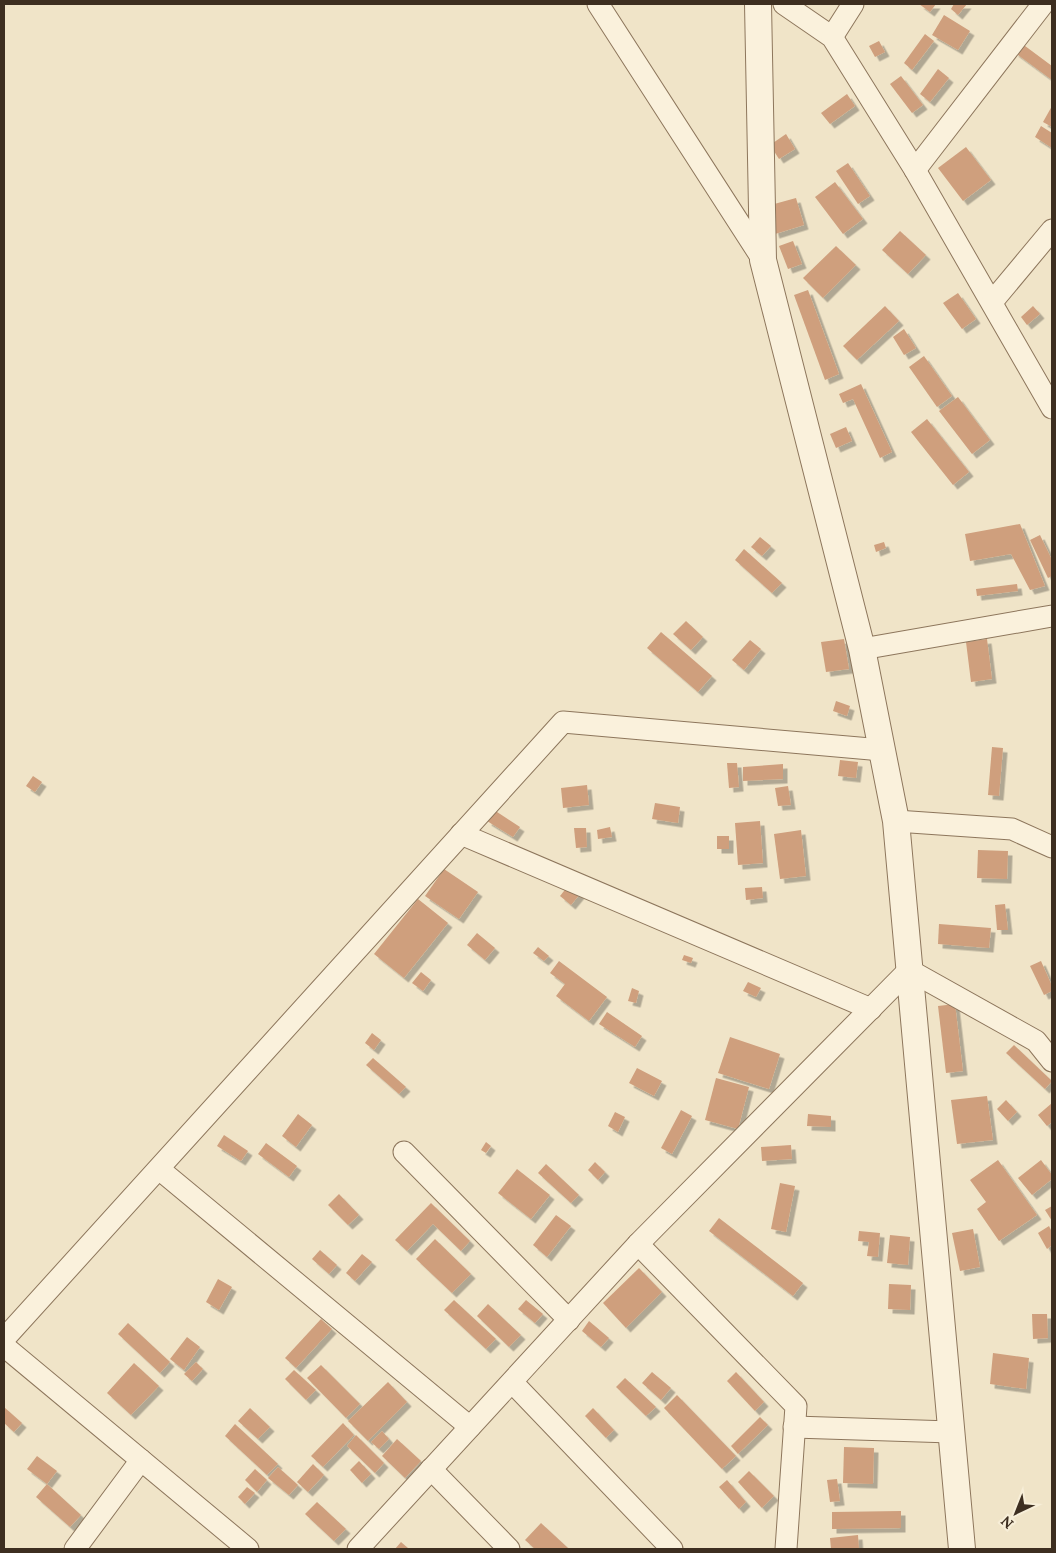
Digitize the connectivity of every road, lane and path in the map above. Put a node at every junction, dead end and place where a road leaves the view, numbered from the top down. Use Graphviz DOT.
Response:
graph roads {
  1 [pos="598,4"];
  2 [pos="758,4"];
  3 [pos="784,4"];
  4 [pos="853,4"];
  5 [pos="1042,4"];
  6 [pos="832,37"];
  7 [pos="915,170"];
  8 [pos="1052,230"];
  9 [pos="763,260"];
  10 [pos="992,302"];
  11 [pos="1052,408"];
  12 [pos="1052,616"];
  13 [pos="862,649"];
  14 [pos="882,750"];
  15 [pos="896,821"];
  16 [pos="461,834"];
  17 [pos="1052,848"];
  18 [pos="909,970"];
  19 [pos="871,1009"];
  20 [pos="1052,1061"];
  21 [pos="404,1152"];
  22 [pos="159,1169"];
  23 [pos="638,1244"];
  24 [pos="569,1320"];
  25 [pos="4,1339"];
  26 [pos="4,1346"];
  27 [pos="512,1382"];
  28 [pos="470,1427"];
  29 [pos="794,1427"];
  30 [pos="951,1432"];
  31 [pos="141,1460"];
  32 [pos="431,1469"];
  33 [pos="75,1549"];
  34 [pos="248,1549"];
  35 [pos="358,1549"];
  36 [pos="509,1549"];
  37 [pos="672,1549"];
  38 [pos="786,1549"];
  39 [pos="962,1549"];
  1 -- 9 [label="street"];
  2 -- 9 [label="street"];
  3 -- 6 [label="street"];
  4 -- 6 [label="street"];
  5 -- 7 [label="street"];
  6 -- 7 [label="street"];
  7 -- 10 [label="street"];
  8 -- 10 [label="street"];
  9 -- 13 [label="street"];
  10 -- 11 [label="street"];
  12 -- 13 [label="street"];
  13 -- 14 [label="street"];
  14 -- 15 [label="street"];
  14 -- 16 [label="street"];
  15 -- 17 [label="street"];
  15 -- 18 [label="street"];
  16 -- 19 [label="street"];
  16 -- 22 [label="street"];
  18 -- 19 [label="street"];
  18 -- 20 [label="street"];
  18 -- 30 [label="street"];
  19 -- 23 [label="street"];
  21 -- 24 [label="street"];
  22 -- 25 [label="street"];
  22 -- 28 [label="street"];
  23 -- 24 [label="street"];
  23 -- 29 [label="street"];
  24 -- 27 [label="street"];
  26 -- 31 [label="street"];
  27 -- 28 [label="street"];
  27 -- 37 [label="street"];
  28 -- 32 [label="street"];
  29 -- 30 [label="street"];
  29 -- 38 [label="street"];
  30 -- 39 [label="street"];
  31 -- 33 [label="street"];
  31 -- 34 [label="street"];
  32 -- 35 [label="street"];
  32 -- 36 [label="street"];
}
